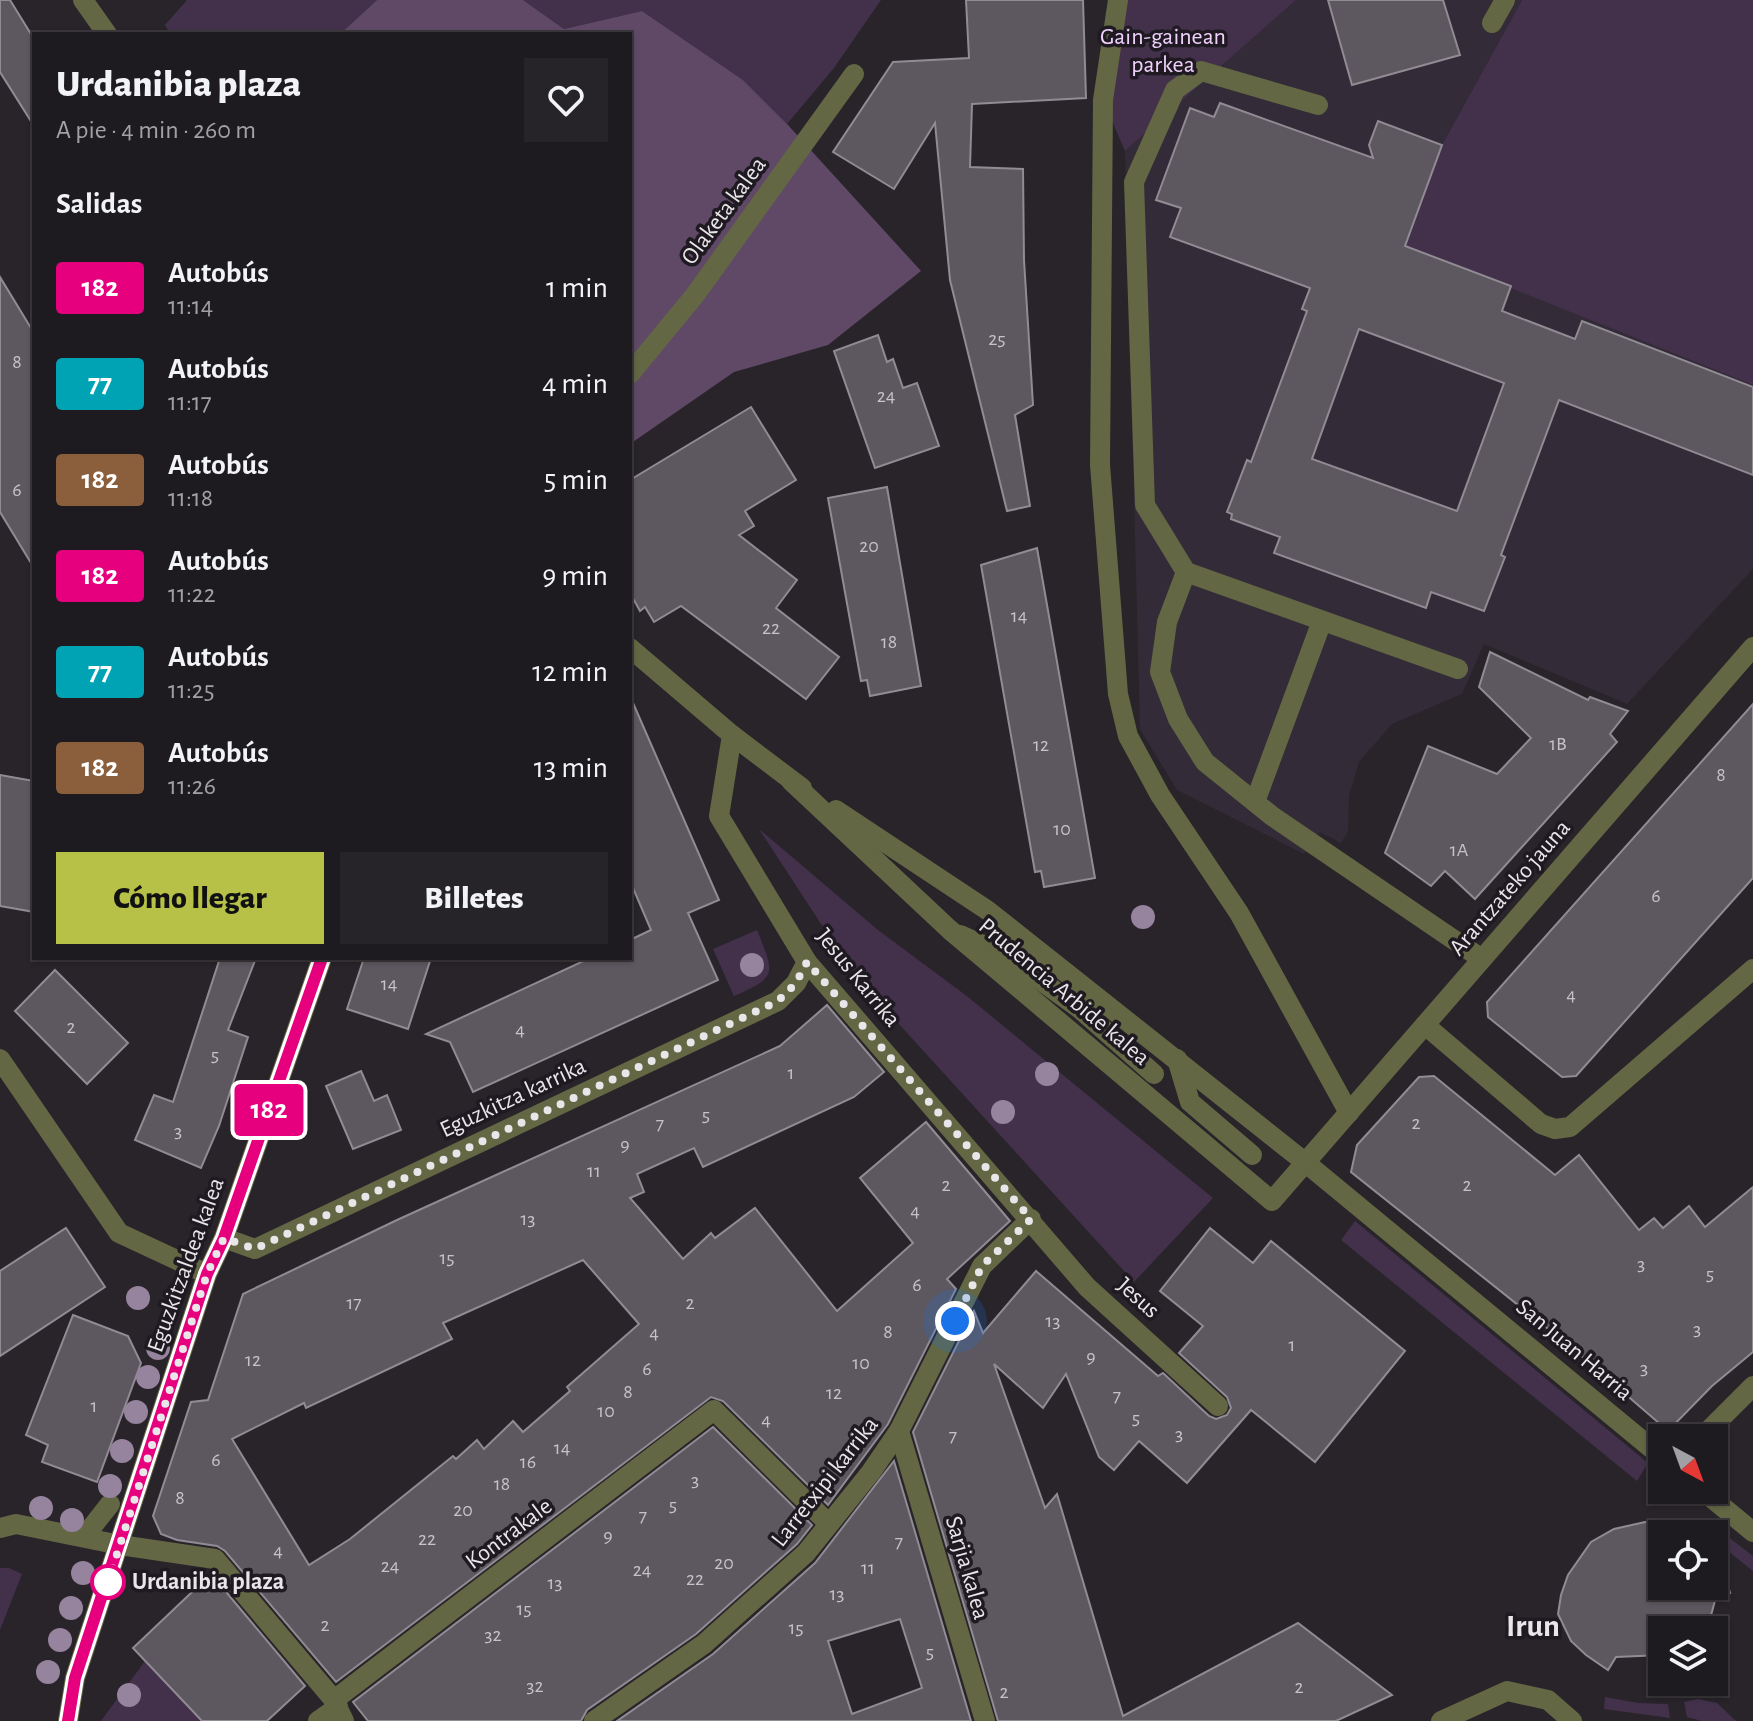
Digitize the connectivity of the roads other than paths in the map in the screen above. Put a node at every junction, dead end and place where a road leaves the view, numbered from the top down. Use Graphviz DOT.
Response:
graph roads {
  1 [pos="83,0"];
  2 [pos="97,0"];
  3 [pos="1118,0"];
  4 [pos="1505,0"];
  5 [pos="1492,23"];
  6 [pos="106,32"];
  7 [pos="113,32"];
  8 [pos="854,74"];
  9 [pos="1318,105"];
  10 [pos="632,372"];
  11 [pos="1186,572"];
  12 [pos="1322,621"];
  13 [pos="1753,647"];
  14 [pos="632,650"];
  15 [pos="1458,669"];
  16 [pos="732,735"];
  17 [pos="791,781"];
  18 [pos="1255,802"];
  19 [pos="950,930"];
  20 [pos="1482,959"];
  21 [pos="321,960"];
  22 [pos="807,962"];
  23 [pos="1753,969"];
  24 [pos="1425,1025"];
  25 [pos="0,1059"];
  26 [pos="1177,1059"];
  27 [pos="1154,1074"];
  28 [pos="1349,1113"];
  29 [pos="1252,1155"];
  30 [pos="1306,1163"];
  31 [pos="1031,1219"];
  32 [pos="224,1238"];
  33 [pos="207,1274"];
  34 [pos="1453,1284"];
  35 [pos="1753,1386"];
  36 [pos="1218,1406"];
  37 [pos="1715,1424"];
  38 [pos="899,1431"];
  39 [pos="1648,1445"];
  40 [pos="110,1504"];
  41 [pos="1719,1504"];
  42 [pos="829,1524"];
  43 [pos="0,1528"];
  44 [pos="1753,1532"];
  45 [pos="84,1537"];
  46 [pos="120,1545"];
  47 [pos="339,1709"];
  48 [pos="68,1721"];
  49 [pos="318,1721"];
  50 [pos="594,1721"];
  51 [pos="985,1721"];
  52 [pos="1441,1721"];
  53 [pos="1572,1721"];
  1 -- 6 [label="street"];
  2 -- 7 [label="street"];
  3 -- 28 [label="street"];
  4 -- 5 [label="street"];
  8 -- 10 [label="street, Olaketa kalea"];
  9 -- 11 [label="street"];
  11 -- 12 [label="street"];
  11 -- 18 [label="street"];
  12 -- 15 [label="street"];
  12 -- 18 [label="street"];
  13 -- 20 [label="street, Arantzateko jauna"];
  14 -- 16 [label="street, Prudencia Arbide kalea"];
  16 -- 17 [label="street, Prudencia Arbide kalea"];
  16 -- 22 [label="street, Jesus Karrika"];
  17 -- 19 [label="street, Prudencia Arbide kalea"];
  17 -- 26 [label="street, Prudencia Arbide kalea"];
  18 -- 20 [label="street"];
  19 -- 27 [label="street"];
  19 -- 30 [label="street, Prudencia Arbide kalea"];
  20 -- 24 [label="street, Arantzateko jauna"];
  21 -- 32 [label="street, Eguzkitzaldea kalea"];
  22 -- 31 [label="street, Jesus Karrika"];
  22 -- 32 [label="street, Eguzkitza karrika"];
  23 -- 24 [label="street"];
  24 -- 28 [label="street, Arantzateko jauna"];
  25 -- 33 [label="street"];
  26 -- 29 [label="street"];
  26 -- 30 [label="street, Prudencia Arbide kalea"];
  28 -- 30 [label="street, Arantzateko jauna"];
  30 -- 34 [label="street, Prudencia Arbide kalea"];
  31 -- 36 [label="street, Jesus"];
  31 -- 38 [label="street, Larretxipi karrika"];
  32 -- 33 [label="street, Eguzkitzaldea kalea"];
  33 -- 46 [label="street, Eguzkitzaldea kalea"];
  34 -- 39 [label="street, San Juan Harria"];
  35 -- 37 [label="street"];
  38 -- 42 [label="street, Larretxipi karrika"];
  38 -- 51 [label="street, Sarjia kalea"];
  40 -- 45 [label="street"];
  41 -- 44 [label="street"];
  42 -- 47 [label="street, Kontrakale"];
  42 -- 50 [label="street, Larretxipi karrika"];
  43 -- 45 [label="street"];
  45 -- 46 [label="street"];
  46 -- 47 [label="street"];
  46 -- 48 [label="street, Eguzkitzaldea kalea"];
  47 -- 49 [label="street"];
  52 -- 53 [label="street"];
}
